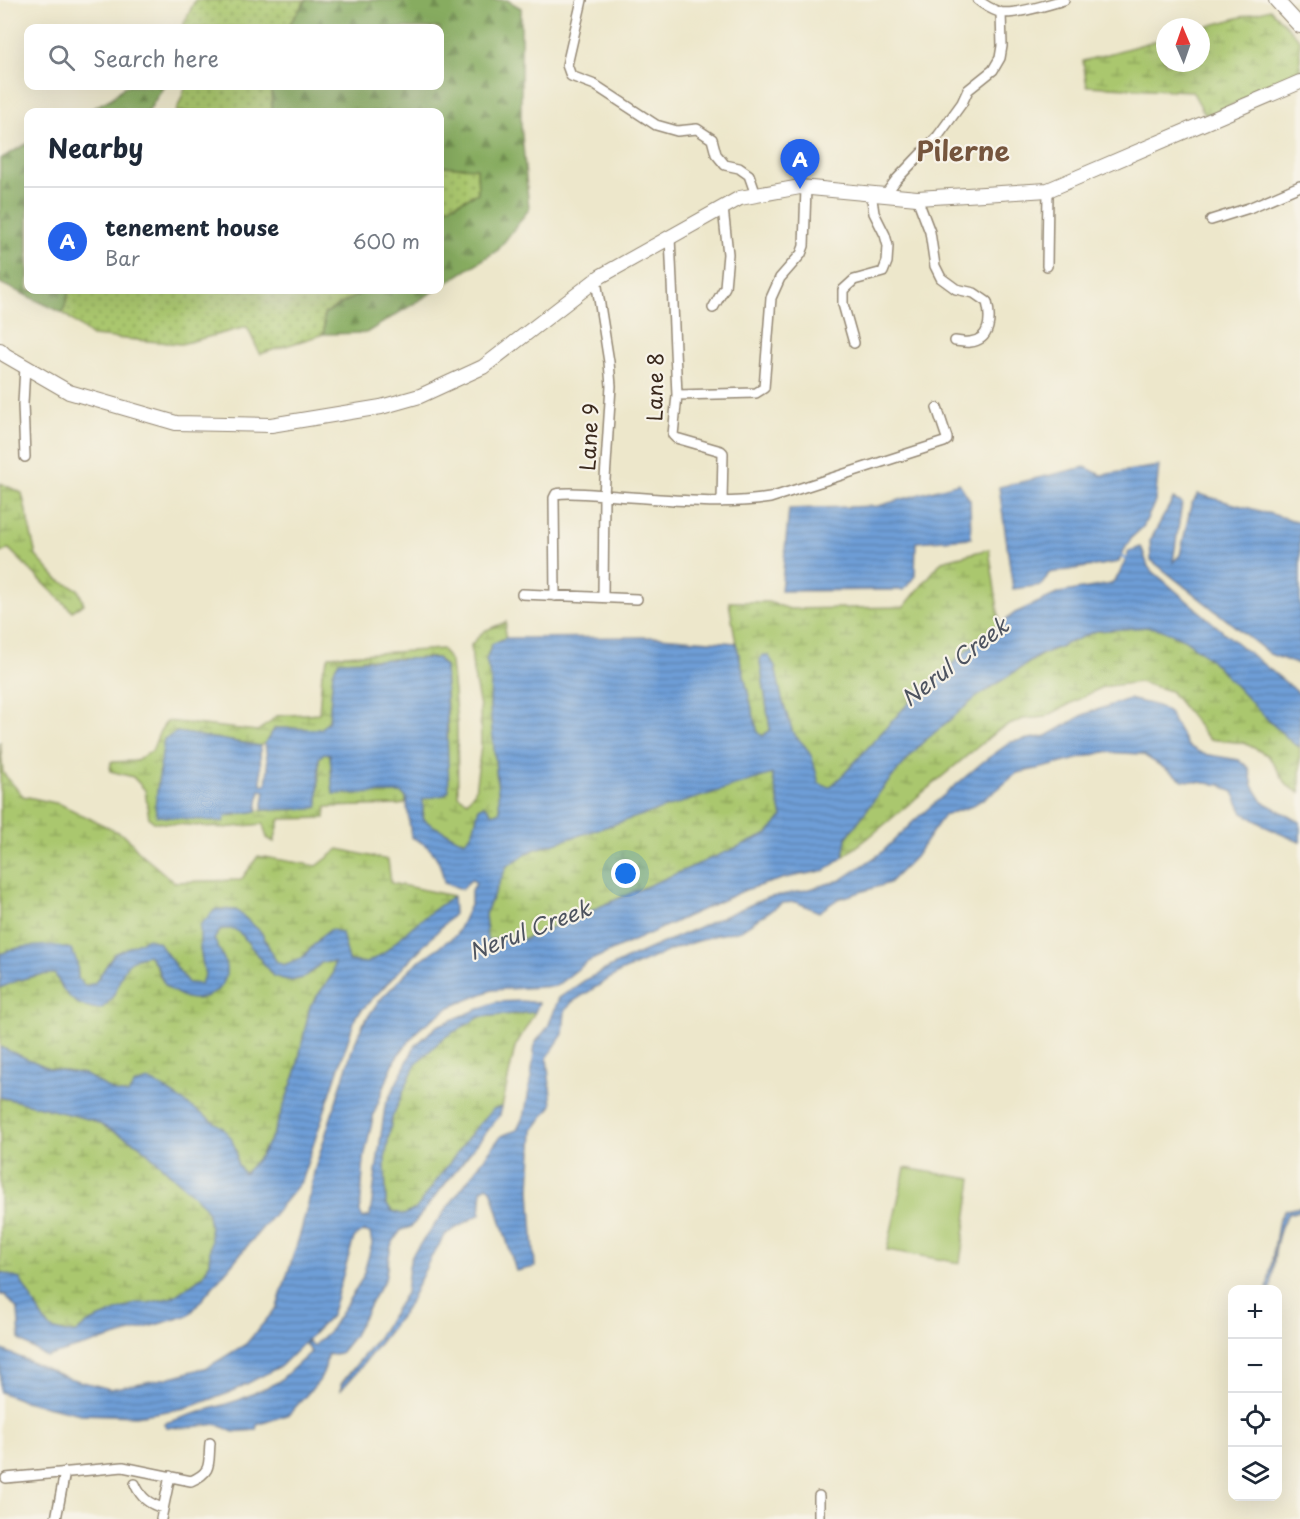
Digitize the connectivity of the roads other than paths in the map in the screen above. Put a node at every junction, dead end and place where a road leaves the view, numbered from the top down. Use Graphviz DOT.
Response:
graph roads {
  1 [pos="582,0"];
  2 [pos="978,0"];
  3 [pos="1064,0"];
  4 [pos="1276,0"];
  5 [pos="1001,13"];
  6 [pos="1300,26"];
  7 [pos="1300,82"];
  8 [pos="1300,186"];
  9 [pos="806,188"];
  10 [pos="1048,190"];
  11 [pos="871,194"];
  12 [pos="756,195"];
  13 [pos="885,195"];
  14 [pos="917,198"];
  15 [pos="723,208"];
  16 [pos="1210,220"];
  17 [pos="670,237"];
  18 [pos="1047,266"];
  19 [pos="596,280"];
  20 [pos="713,308"];
  21 [pos="955,341"];
  22 [pos="854,343"];
  23 [pos="0,350"];
  24 [pos="25,366"];
  25 [pos="676,395"];
  26 [pos="937,408"];
  27 [pos="25,457"];
  28 [pos="604,495"];
  29 [pos="722,502"];
  30 [pos="522,594"];
  31 [pos="555,596"];
  32 [pos="603,597"];
  33 [pos="637,599"];
  34 [pos="210,1443"];
  35 [pos="65,1472"];
  36 [pos="170,1476"];
  37 [pos="6,1478"];
  38 [pos="135,1484"];
  39 [pos="819,1496"];
  40 [pos="163,1508"];
  41 [pos="56,1519"];
  42 [pos="161,1519"];
  43 [pos="819,1519"];
  1 -- 12 [label="street"];
  2 -- 5 [label="street"];
  3 -- 5 [label="street"];
  4 -- 6 [label="main road"];
  5 -- 13 [label="street"];
  7 -- 10 [label="main road"];
  8 -- 16 [label="street"];
  9 -- 11 [label="main road"];
  9 -- 12 [label="main road"];
  9 -- 25 [label="street"];
  10 -- 14 [label="main road"];
  10 -- 18 [label="street"];
  11 -- 13 [label="main road"];
  11 -- 22 [label="street"];
  12 -- 15 [label="main road"];
  13 -- 14 [label="main road"];
  14 -- 21 [label="street"];
  15 -- 17 [label="main road"];
  15 -- 20 [label="street"];
  17 -- 19 [label="main road"];
  17 -- 25 [label="street, Lane 8"];
  19 -- 24 [label="main road"];
  19 -- 28 [label="street, Lane 9"];
  23 -- 24 [label="main road"];
  24 -- 27 [label="street"];
  25 -- 29 [label="street, Lane 8"];
  26 -- 29 [label="street"];
  28 -- 29 [label="street"];
  28 -- 31 [label="street"];
  28 -- 32 [label="street, Lane 9"];
  30 -- 31 [label="street"];
  31 -- 32 [label="street"];
  32 -- 33 [label="street"];
  34 -- 36 [label="street"];
  35 -- 36 [label="street"];
  35 -- 37 [label="street"];
  35 -- 41 [label="street"];
  36 -- 40 [label="street"];
  38 -- 40 [label="street"];
  39 -- 43 [label="street"];
  40 -- 42 [label="street"];
}
